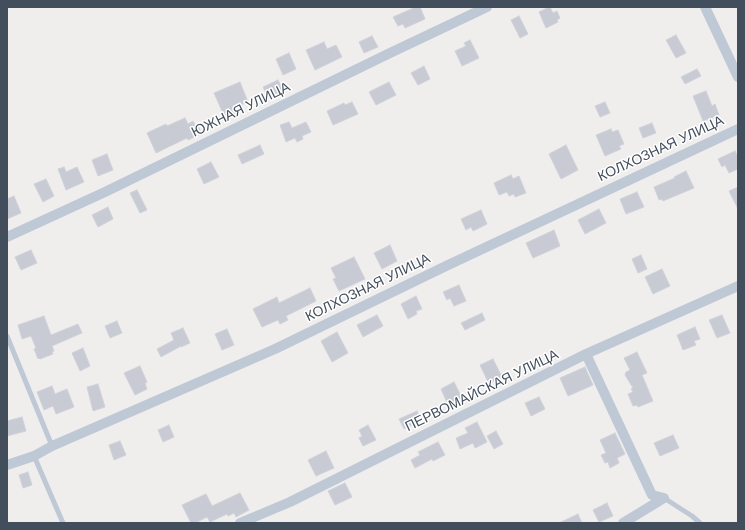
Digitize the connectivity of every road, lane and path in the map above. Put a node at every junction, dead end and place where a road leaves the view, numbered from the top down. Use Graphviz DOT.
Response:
graph roads {
  1 [pos="487,7"];
  2 [pos="705,7"];
  3 [pos="738,77"];
  4 [pos="738,129"];
  5 [pos="7,237"];
  6 [pos="738,286"];
  7 [pos="7,336"];
  8 [pos="586,354"];
  9 [pos="52,446"];
  10 [pos="34,456"];
  11 [pos="7,465"];
  12 [pos="664,498"];
  13 [pos="62,523"];
  14 [pos="240,523"];
  15 [pos="623,523"];
  16 [pos="700,523"];
  1 -- 5 [label="street, ЮЖНАЯ УЛИЦА"];
  2 -- 3 [label="street"];
  4 -- 9 [label="street, КОЛХОЗНАЯ УЛИЦА"];
  6 -- 8 [label="street, ПЕРВОМАЙСКАЯ УЛИЦА"];
  7 -- 9 [label="lane"];
  8 -- 12 [label="street"];
  8 -- 14 [label="street, ПЕРВОМАЙСКАЯ УЛИЦА"];
  9 -- 10 [label="street, КОЛХОЗНАЯ УЛИЦА"];
  10 -- 11 [label="street, КОЛХОЗНАЯ УЛИЦА"];
  10 -- 13 [label="lane"];
  12 -- 15 [label="street"];
  12 -- 16 [label="lane"];
}
